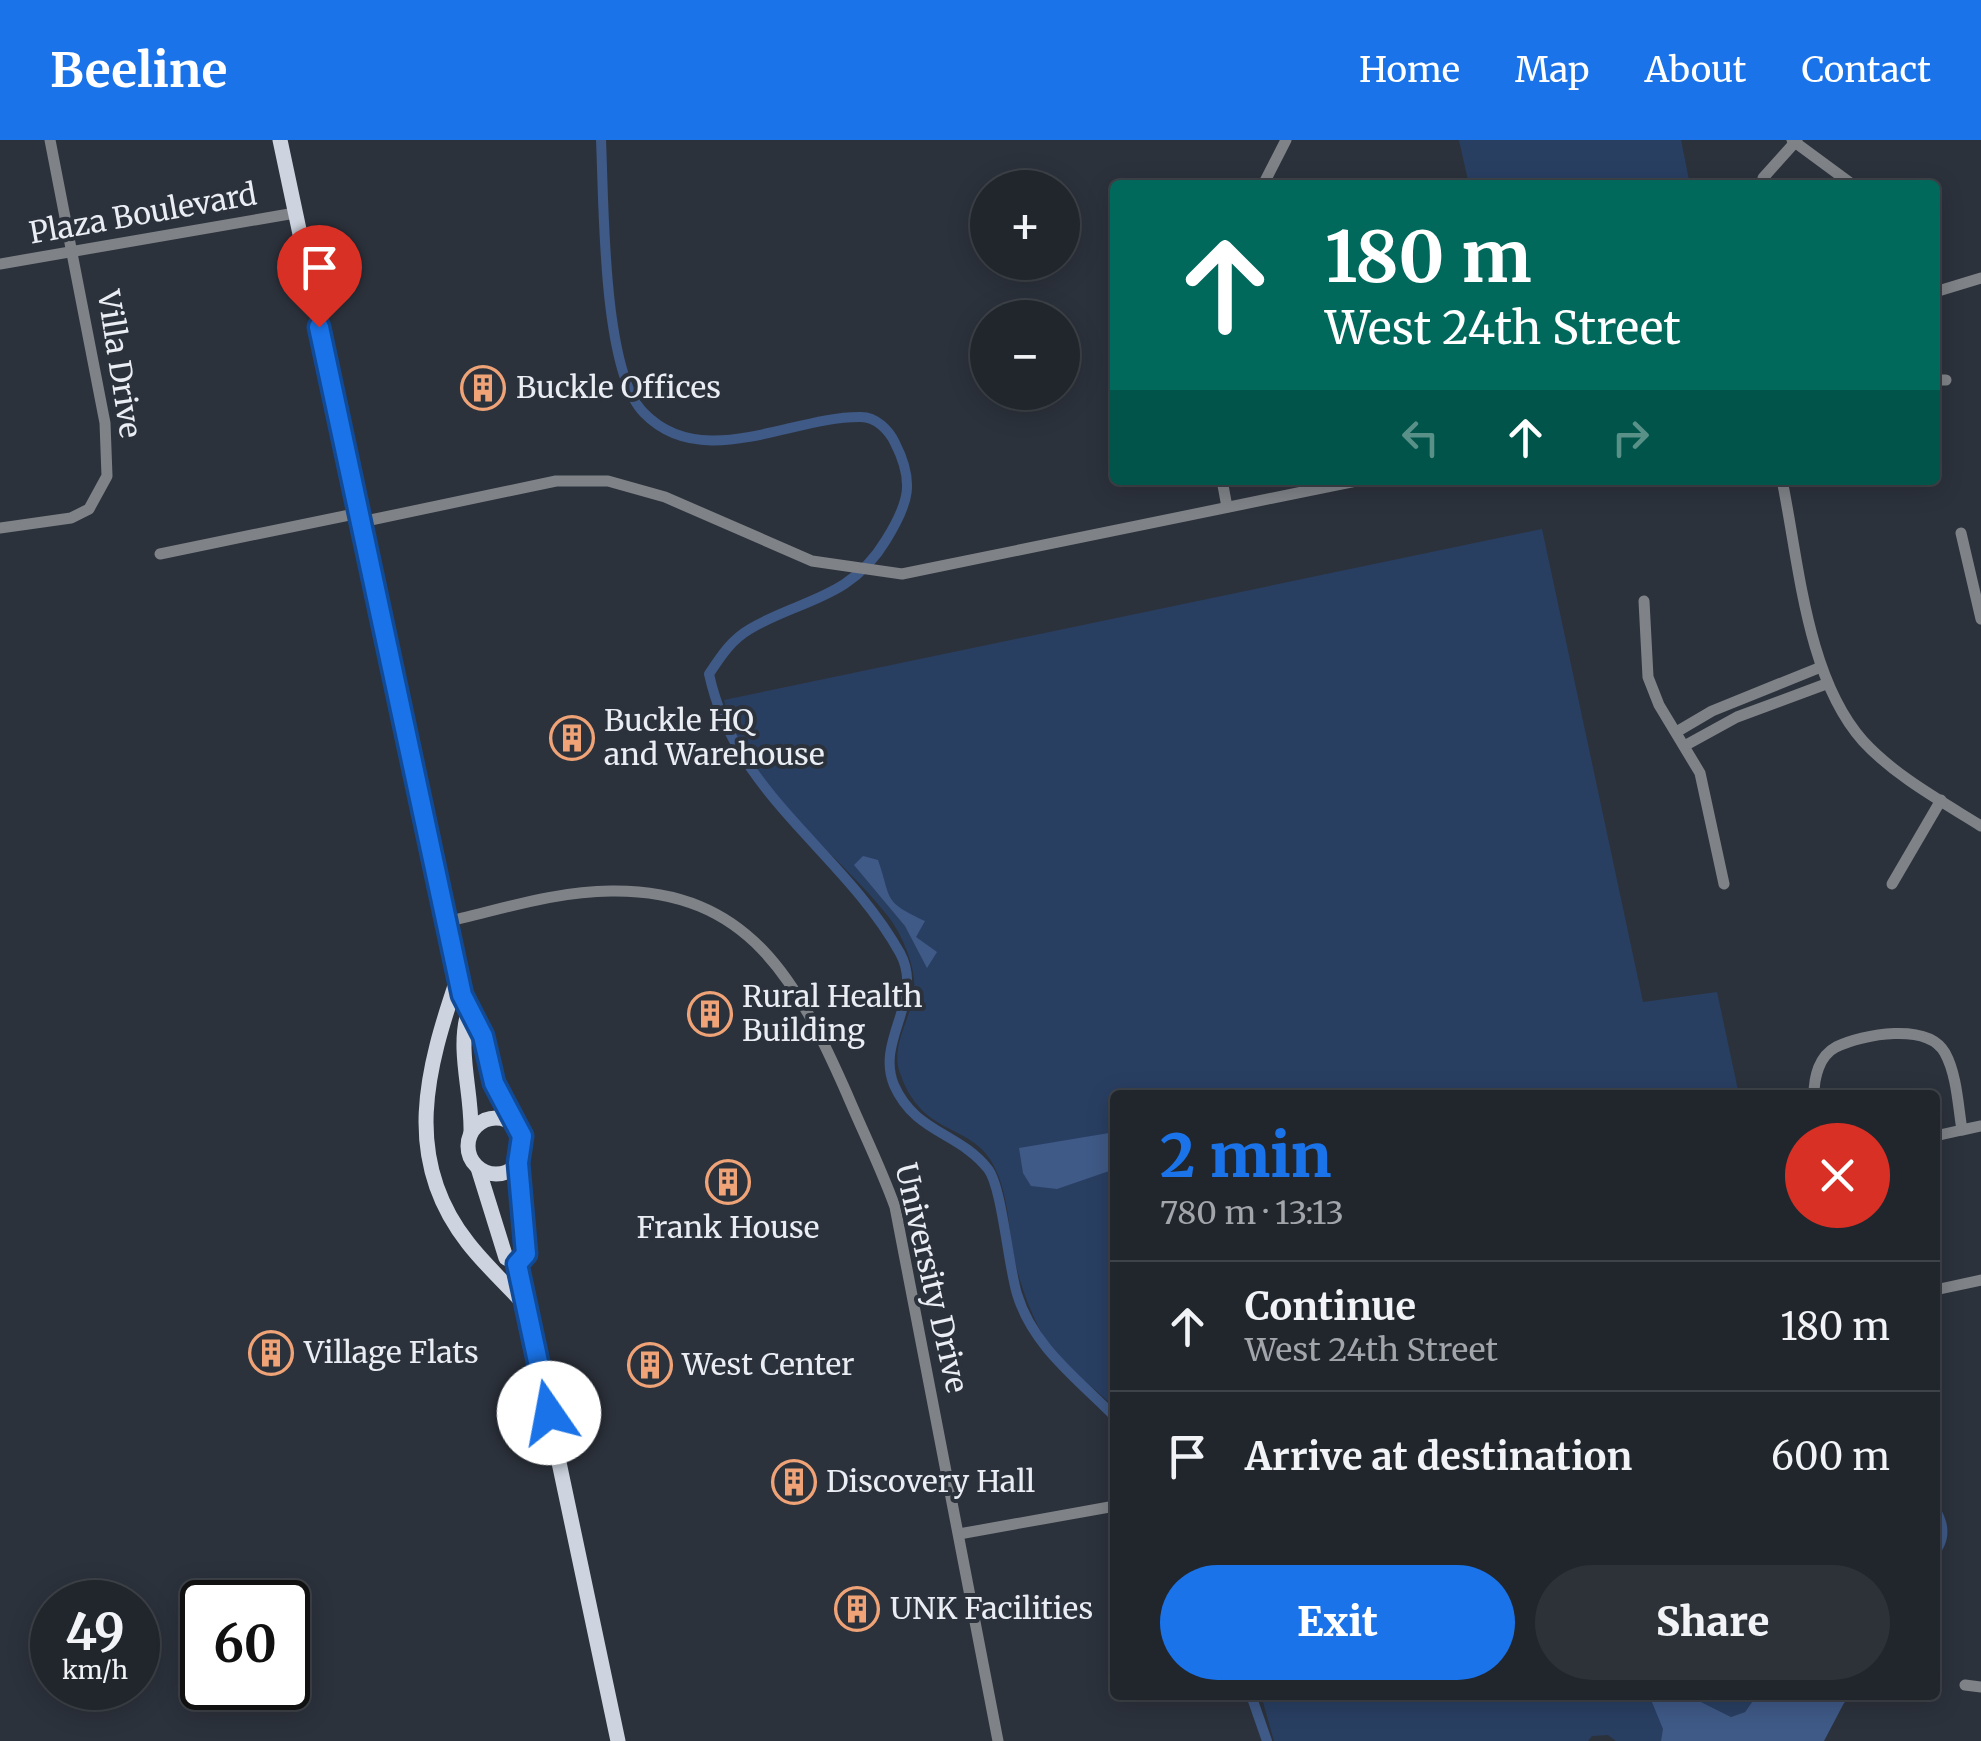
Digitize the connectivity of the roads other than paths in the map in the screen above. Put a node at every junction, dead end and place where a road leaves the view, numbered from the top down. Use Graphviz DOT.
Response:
graph roads {
  1 [pos="50,140"];
  2 [pos="280,140"];
  3 [pos="1286,140"];
  4 [pos="1795,141"];
  5 [pos="1763,178"];
  6 [pos="1266,180"];
  7 [pos="1846,180"];
  8 [pos="295,213"];
  9 [pos="75,251"];
  10 [pos="0,264"];
  11 [pos="1981,278"];
  12 [pos="1940,290"];
  13 [pos="1223,485"];
  14 [pos="1336,485"];
  15 [pos="1783,485"];
  16 [pos="1228,507"];
  17 [pos="360,518"];
  18 [pos="0,528"];
  19 [pos="1961,533"];
  20 [pos="160,554"];
  21 [pos="1644,601"];
  22 [pos="1981,619"];
  23 [pos="1821,668"];
  24 [pos="1826,684"];
  25 [pos="1678,732"];
  26 [pos="1686,744"];
  27 [pos="1941,800"];
  28 [pos="1981,826"];
  29 [pos="1724,884"];
  30 [pos="1892,884"];
  31 [pos="445,922"];
  32 [pos="458,977"];
  33 [pos="468,1013"];
  34 [pos="1815,1090"];
  35 [pos="513,1124"];
  36 [pos="1981,1126"];
  37 [pos="1962,1130"];
  38 [pos="471,1132"];
  39 [pos="1940,1135"];
  40 [pos="518,1163"];
  41 [pos="478,1168"];
  42 [pos="517,1264"];
  43 [pos="1981,1280"];
  44 [pos="1940,1289"];
  45 [pos="526,1307"];
  46 [pos="1110,1507"];
  47 [pos="959,1534"];
  48 [pos="1965,1684"];
  49 [pos="1981,1687"];
  50 [pos="618,1741"];
  51 [pos="998,1741"];
  1 -- 9 [label="street, Villa Drive"];
  2 -- 8 [label="main road"];
  3 -- 6 [label="street"];
  4 -- 5 [label="street"];
  4 -- 7 [label="street"];
  8 -- 9 [label="street, Plaza Boulevard"];
  8 -- 17 [label="main road"];
  9 -- 10 [label="street, Plaza Boulevard"];
  9 -- 18 [label="street, Villa Drive"];
  11 -- 12 [label="street"];
  13 -- 16 [label="street"];
  14 -- 16 [label="street"];
  15 -- 23 [label="street"];
  16 -- 17 [label="street"];
  17 -- 20 [label="street"];
  17 -- 31 [label="main road"];
  19 -- 22 [label="street"];
  21 -- 25 [label="street"];
  23 -- 24 [label="street"];
  23 -- 25 [label="street"];
  24 -- 26 [label="street"];
  24 -- 27 [label="street"];
  25 -- 26 [label="street"];
  26 -- 29 [label="street"];
  27 -- 28 [label="street"];
  27 -- 30 [label="street"];
  31 -- 32 [label="main road"];
  31 -- 47 [label="street, University Drive"];
  32 -- 33 [label="main road"];
  32 -- 45 [label="main road"];
  33 -- 35 [label="main road"];
  33 -- 38 [label="main road"];
  34 -- 37 [label="street"];
  35 -- 38 [label="main road"];
  35 -- 40 [label="main road"];
  36 -- 37 [label="street"];
  37 -- 39 [label="street"];
  38 -- 41 [label="main road"];
  40 -- 41 [label="main road"];
  40 -- 42 [label="main road"];
  41 -- 42 [label="main road"];
  42 -- 45 [label="main road"];
  43 -- 44 [label="street"];
  45 -- 50 [label="main road"];
  46 -- 47 [label="street"];
  47 -- 51 [label="street, University Drive"];
  48 -- 49 [label="street"];
}
